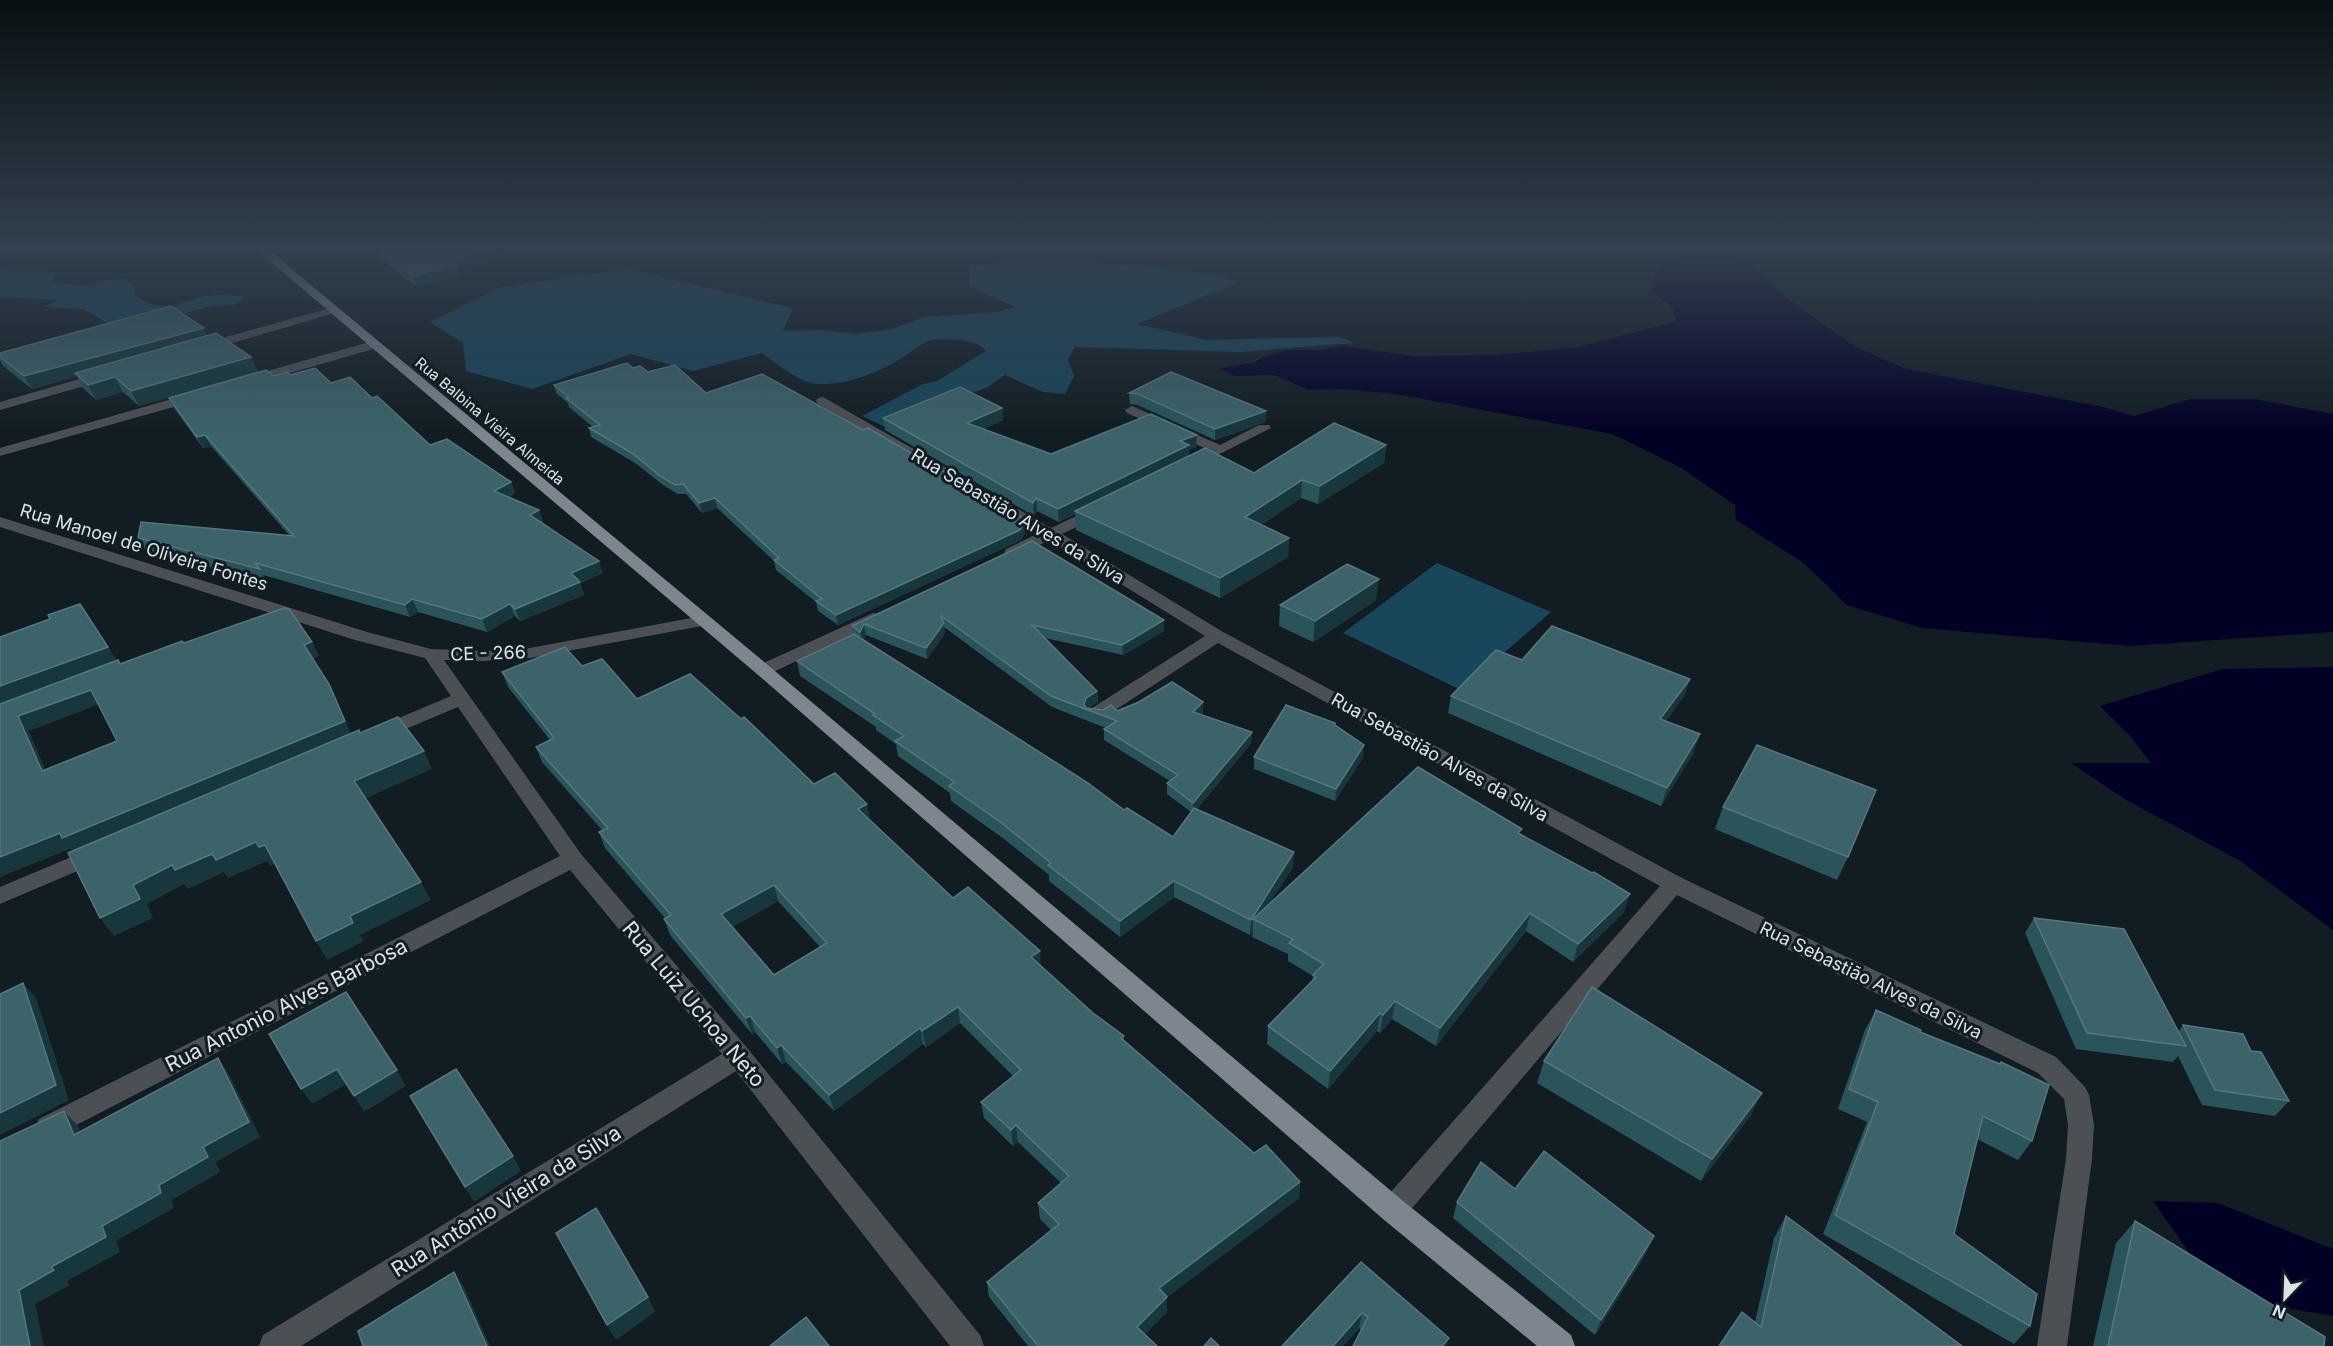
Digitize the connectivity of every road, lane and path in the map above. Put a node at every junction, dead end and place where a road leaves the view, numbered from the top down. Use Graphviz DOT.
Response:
graph roads {
  1 [pos="334,310"];
  2 [pos="373,345"];
  3 [pos="196,350"];
  4 [pos="115,373"];
  5 [pos="237,384"];
  6 [pos="204,394"];
  7 [pos="823,401"];
  8 [pos="0,406"];
  9 [pos="1132,411"];
  10 [pos="1264,428"];
  11 [pos="1220,450"];
  12 [pos="0,452"];
  13 [pos="1178,471"];
  14 [pos="1115,502"];
  15 [pos="3,528"];
  16 [pos="1051,534"];
  17 [pos="998,559"];
  18 [pos="891,609"];
  19 [pos="277,610"];
  20 [pos="255,618"];
  21 [pos="702,621"];
  22 [pos="1217,636"];
  23 [pos="431,654"];
  24 [pos="764,670"];
  25 [pos="460,699"];
  26 [pos="1096,714"];
  27 [pos="362,741"];
  28 [pos="110,849"];
  29 [pos="573,859"];
  30 [pos="1674,884"];
  31 [pos="0,896"];
  32 [pos="739,1056"];
  33 [pos="32,1135"];
  34 [pos="1393,1210"];
  35 [pos="274,1346"];
  36 [pos="969,1346"];
  37 [pos="1560,1346"];
  38 [pos="2052,1346"];
  1 -- 2 [label="main road, Rua Balbina Vieira Almeida"];
  1 -- 3 [label="street"];
  2 -- 5 [label="street"];
  2 -- 21 [label="main road, Rua Balbina Vieira Almeida"];
  4 -- 8 [label="street"];
  6 -- 12 [label="street"];
  7 -- 16 [label="street, Rua Sebastião Alves da Silva"];
  9 -- 11 [label="street"];
  10 -- 11 [label="street"];
  11 -- 13 [label="street"];
  14 -- 16 [label="street"];
  15 -- 19 [label="street, Rua Manoel de Oliveira Fontes"];
  16 -- 17 [label="street"];
  16 -- 22 [label="street, Rua Sebastião Alves da Silva"];
  18 -- 24 [label="street"];
  19 -- 20 [label="street"];
  19 -- 23 [label="street, CE - 266"];
  21 -- 23 [label="street, CE - 266"];
  21 -- 24 [label="main road, Rua Balbina Vieira Almeida"];
  22 -- 26 [label="street"];
  22 -- 30 [label="street, Rua Sebastião Alves da Silva"];
  23 -- 25 [label="street, Rua Luiz Uchoa Neto"];
  24 -- 34 [label="main road, Rua Balbina Vieira Almeida"];
  25 -- 27 [label="street"];
  25 -- 29 [label="street, Rua Luiz Uchoa Neto"];
  28 -- 31 [label="street"];
  29 -- 32 [label="street, Rua Luiz Uchoa Neto"];
  29 -- 33 [label="street, Rua Antonio Alves Barbosa"];
  30 -- 34 [label="street"];
  30 -- 38 [label="street, Rua Sebastião Alves da Silva"];
  32 -- 35 [label="street, Rua Antônio Vieira da Silva"];
  32 -- 36 [label="street, Rua Luiz Uchoa Neto"];
  34 -- 37 [label="main road, Rua Balbina Vieira Almeida"];
}
